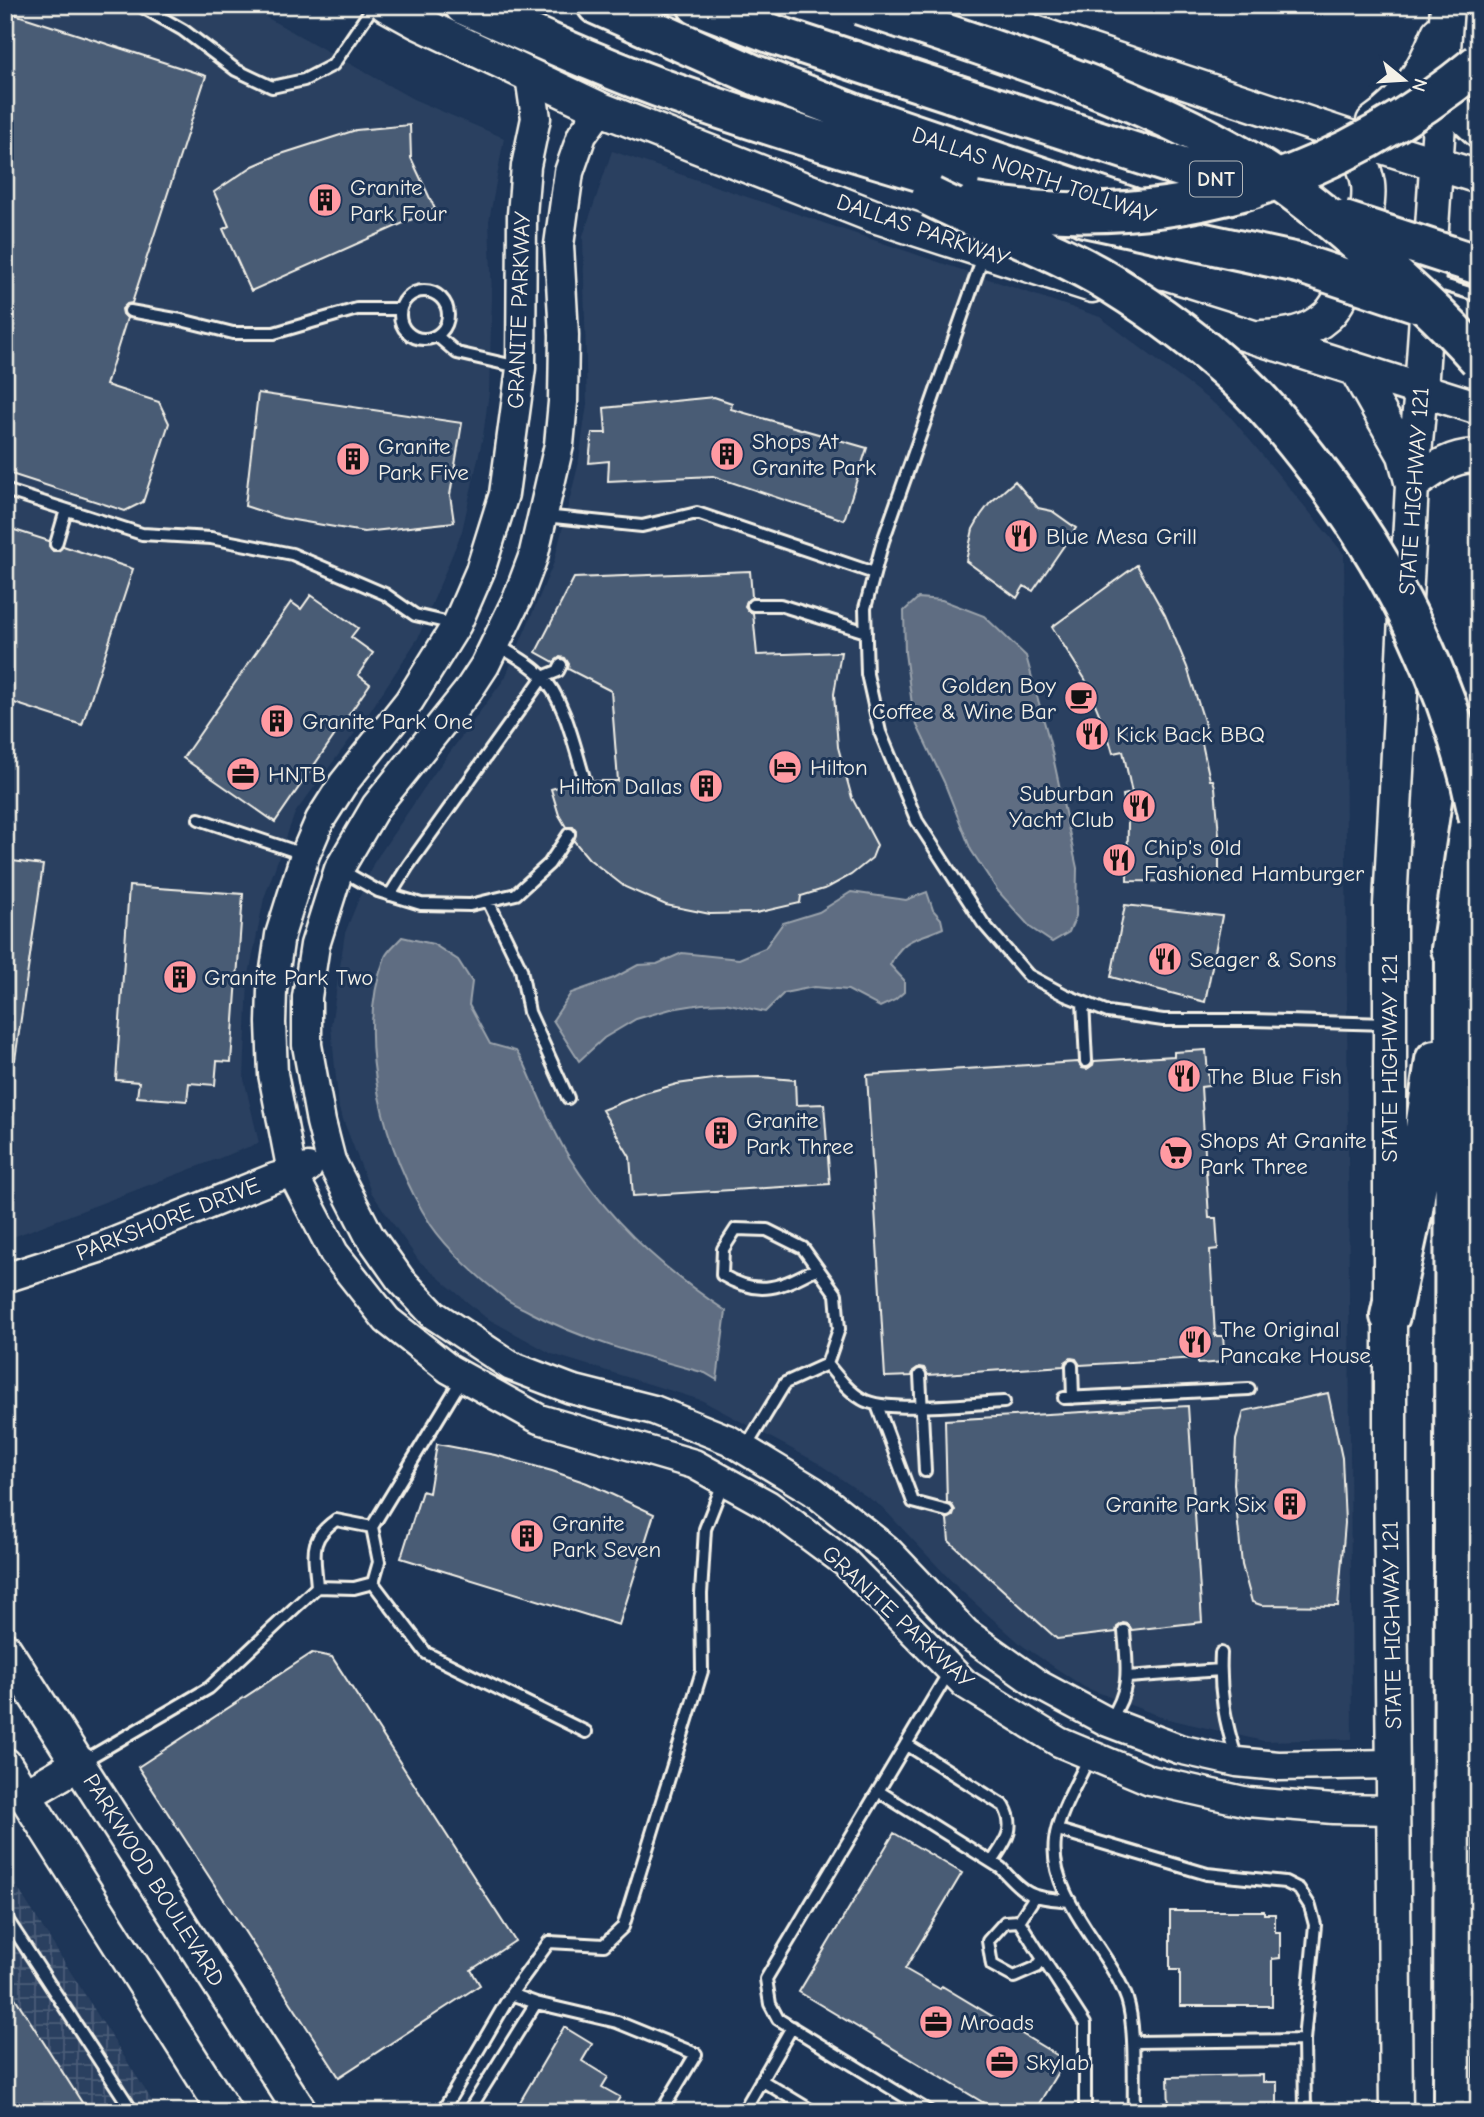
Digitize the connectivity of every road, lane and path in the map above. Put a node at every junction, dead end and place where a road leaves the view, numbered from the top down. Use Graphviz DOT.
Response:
graph roads {
  1 [pos="139,5"];
  2 [pos="374,5"];
  3 [pos="386,5"];
  4 [pos="446,5"];
  5 [pos="464,5"];
  6 [pos="597,5"];
  7 [pos="697,5"];
  8 [pos="860,5"];
  9 [pos="965,7"];
  10 [pos="1447,8"];
  11 [pos="1461,66"];
  12 [pos="530,76"];
  13 [pos="601,109"];
  14 [pos="1479,131"];
  15 [pos="1353,138"];
  16 [pos="1437,163"];
  17 [pos="1479,177"];
  18 [pos="931,197"];
  19 [pos="985,252"];
  20 [pos="1298,263"];
  21 [pos="1479,265"];
  22 [pos="1429,280"];
  23 [pos="1479,296"];
  24 [pos="400,309"];
  25 [pos="130,311"];
  26 [pos="1479,324"];
  27 [pos="437,336"];
  28 [pos="1254,337"];
  29 [pos="1479,359"];
  30 [pos="564,365"];
  31 [pos="521,368"];
  32 [pos="1356,370"];
  33 [pos="1421,390"];
  34 [pos="1479,408"];
  35 [pos="1479,457"];
  36 [pos="1412,485"];
  37 [pos="5,490"];
  38 [pos="66,510"];
  39 [pos="544,516"];
  40 [pos="56,544"];
  41 [pos="874,573"];
  42 [pos="753,605"];
  43 [pos="457,624"];
  44 [pos="866,632"];
  45 [pos="496,644"];
  46 [pos="561,665"];
  47 [pos="543,677"];
  48 [pos="1479,764"];
  49 [pos="585,781"];
  50 [pos="199,819"];
  51 [pos="1479,819"];
  52 [pos="569,834"];
  53 [pos="305,855"];
  54 [pos="338,869"];
  55 [pos="390,895"];
  56 [pos="488,901"];
  57 [pos="1455,924"];
  58 [pos="1083,1002"];
  59 [pos="1388,1024"];
  60 [pos="1087,1061"];
  61 [pos="568,1098"];
  62 [pos="331,1161"];
  63 [pos="292,1172"];
  64 [pos="817,1268"];
  65 [pos="5,1278"];
  66 [pos="1390,1316"];
  67 [pos="827,1364"];
  68 [pos="1072,1366"];
  69 [pos="920,1376"];
  70 [pos="463,1377"];
  71 [pos="1250,1390"];
  72 [pos="1004,1402"];
  73 [pos="877,1405"];
  74 [pos="922,1406"];
  75 [pos="745,1450"];
  76 [pos="925,1471"];
  77 [pos="724,1480"];
  78 [pos="947,1511"];
  79 [pos="372,1527"];
  80 [pos="373,1583"];
  81 [pos="317,1587"];
  82 [pos="1124,1631"];
  83 [pos="5,1649"];
  84 [pos="1221,1653"];
  85 [pos="951,1669"];
  86 [pos="1220,1670"];
  87 [pos="1128,1677"];
  88 [pos="1108,1722"];
  89 [pos="586,1732"];
  90 [pos="906,1744"];
  91 [pos="1090,1755"];
  92 [pos="1237,1762"];
  93 [pos="79,1763"];
  94 [pos="5,1764"];
  95 [pos="1393,1764"];
  96 [pos="878,1791"];
  97 [pos="15,1802"];
  98 [pos="1394,1810"];
  99 [pos="1058,1830"];
  100 [pos="1479,1843"];
  101 [pos="992,1862"];
  102 [pos="1034,1898"];
  103 [pos="1070,1901"];
  104 [pos="5,1916"];
  105 [pos="1019,1921"];
  106 [pos="1043,1959"];
  107 [pos="511,1994"];
  108 [pos="536,2003"];
  109 [pos="792,2027"];
  110 [pos="1304,2040"];
  111 [pos="1133,2042"];
  112 [pos="761,2080"];
  113 [pos="133,2112"];
  114 [pos="225,2112"];
  115 [pos="301,2112"];
  116 [pos="442,2112"];
  117 [pos="468,2112"];
  118 [pos="661,2112"];
  119 [pos="743,2112"];
  120 [pos="814,2112"];
  121 [pos="930,2112"];
  122 [pos="1085,2112"];
  123 [pos="1134,2112"];
  124 [pos="1305,2112"];
  125 [pos="1396,2112"];
  126 [pos="1453,2112"];
  127 [pos="1478,2112"];
  1 -- 2 [label="lane"];
  3 -- 12 [label="main road, DALLAS PARKWAY"];
  4 -- 18 [label="highway"];
  5 -- 20 [label="highway"];
  6 -- 20 [label="highway, DALLAS NORTH TOLLWAY / DNT, bridge"];
  7 -- 21 [label="highway, DNT, bridge"];
  8 -- 29 [label="highway, bridge"];
  9 -- 15 [label="main road"];
  10 -- 11 [label="main road, STATE HIGHWAY 121"];
  10 -- 15 [label="main road"];
  11 -- 14 [label="main road"];
  11 -- 16 [label="main road, STATE HIGHWAY 121"];
  11 -- 18 [label="highway, bridge"];
  12 -- 13 [label="main road, DALLAS PARKWAY"];
  12 -- 31 [label="street, GRANITE PARKWAY"];
  13 -- 19 [label="main road, DALLAS PARKWAY"];
  13 -- 30 [label="street, GRANITE PARKWAY"];
  15 -- 16 [label="main road"];
  15 -- 28 [label="main road"];
  16 -- 17 [label="main road"];
  16 -- 22 [label="main road, STATE HIGHWAY 121"];
  18 -- 51 [label="highway, bridge"];
  19 -- 28 [label="main road, DALLAS PARKWAY"];
  19 -- 41 [label="lane"];
  20 -- 26 [label="highway, DALLAS NORTH TOLLWAY / DNT, bridge"];
  22 -- 23 [label="lane"];
  22 -- 33 [label="main road, STATE HIGHWAY 121"];
  24 -- 25 [label="lane"];
  24 -- 27 [label="lane"];
  24 -- 27 [label="lane"];
  27 -- 31 [label="lane"];
  28 -- 32 [label="main road, DALLAS PARKWAY"];
  30 -- 31 [label="street"];
  30 -- 39 [label="street, GRANITE PARKWAY"];
  31 -- 43 [label="street, GRANITE PARKWAY"];
  32 -- 33 [label="main road, DALLAS PARKWAY"];
  32 -- 36 [label="main road"];
  33 -- 34 [label="main road, DALLAS PARKWAY"];
  33 -- 36 [label="main road, STATE HIGHWAY 121"];
  35 -- 36 [label="main road"];
  36 -- 59 [label="main road, STATE HIGHWAY 121"];
  37 -- 38 [label="lane"];
  38 -- 40 [label="lane"];
  38 -- 43 [label="lane"];
  39 -- 41 [label="lane"];
  39 -- 45 [label="street, GRANITE PARKWAY"];
  41 -- 44 [label="lane"];
  42 -- 44 [label="lane"];
  43 -- 45 [label="street"];
  43 -- 53 [label="street, GRANITE PARKWAY"];
  44 -- 58 [label="lane"];
  45 -- 47 [label="lane"];
  45 -- 54 [label="street, GRANITE PARKWAY"];
  46 -- 47 [label="lane"];
  47 -- 49 [label="lane"];
  47 -- 55 [label="lane"];
  48 -- 57 [label="highway"];
  50 -- 53 [label="lane"];
  52 -- 56 [label="lane"];
  53 -- 54 [label="street"];
  53 -- 63 [label="street, GRANITE PARKWAY"];
  54 -- 55 [label="lane"];
  54 -- 62 [label="street, GRANITE PARKWAY"];
  55 -- 56 [label="lane"];
  56 -- 61 [label="lane"];
  57 -- 66 [label="highway"];
  57 -- 126 [label="highway"];
  58 -- 59 [label="lane"];
  58 -- 60 [label="lane"];
  59 -- 66 [label="main road, STATE HIGHWAY 121"];
  62 -- 63 [label="street, PARKSHORE DRIVE"];
  62 -- 75 [label="street, GRANITE PARKWAY"];
  63 -- 65 [label="street, PARKSHORE DRIVE"];
  63 -- 70 [label="street, GRANITE PARKWAY"];
  64 -- 64 [label="lane"];
  64 -- 67 [label="lane"];
  66 -- 95 [label="main road, STATE HIGHWAY 121"];
  67 -- 73 [label="lane"];
  67 -- 75 [label="lane"];
  68 -- 71 [label="lane"];
  69 -- 74 [label="lane"];
  70 -- 77 [label="street, GRANITE PARKWAY"];
  70 -- 79 [label="lane"];
  72 -- 74 [label="lane"];
  73 -- 74 [label="lane"];
  73 -- 78 [label="lane"];
  74 -- 76 [label="lane"];
  75 -- 77 [label="street"];
  75 -- 88 [label="street, GRANITE PARKWAY"];
  77 -- 85 [label="street, GRANITE PARKWAY"];
  77 -- 107 [label="lane"];
  79 -- 80 [label="lane"];
  79 -- 81 [label="lane"];
  80 -- 81 [label="lane"];
  80 -- 89 [label="lane"];
  81 -- 93 [label="lane"];
  82 -- 87 [label="lane"];
  83 -- 93 [label="main road, PARKWOOD BOULEVARD"];
  84 -- 86 [label="lane"];
  85 -- 90 [label="lane"];
  85 -- 91 [label="street, GRANITE PARKWAY"];
  86 -- 87 [label="lane"];
  86 -- 92 [label="lane"];
  87 -- 88 [label="lane"];
  88 -- 91 [label="street"];
  88 -- 92 [label="street, GRANITE PARKWAY"];
  90 -- 96 [label="lane"];
  90 -- 101 [label="lane"];
  91 -- 98 [label="street, GRANITE PARKWAY"];
  91 -- 99 [label="lane"];
  92 -- 95 [label="street, GRANITE PARKWAY"];
  93 -- 97 [label="main road"];
  93 -- 115 [label="main road, PARKWOOD BOULEVARD"];
  94 -- 97 [label="main road"];
  95 -- 98 [label="main road, STATE HIGHWAY 121"];
  96 -- 101 [label="lane"];
  96 -- 109 [label="lane"];
  97 -- 114 [label="main road"];
  98 -- 125 [label="main road, STATE HIGHWAY 121"];
  99 -- 103 [label="lane"];
  99 -- 110 [label="lane"];
  100 -- 127 [label="highway"];
  101 -- 102 [label="lane"];
  102 -- 103 [label="lane"];
  102 -- 105 [label="lane"];
  103 -- 111 [label="lane"];
  104 -- 113 [label="lane"];
  105 -- 106 [label="lane"];
  105 -- 106 [label="lane"];
  106 -- 122 [label="lane"];
  107 -- 108 [label="lane"];
  107 -- 116 [label="lane"];
  108 -- 117 [label="lane"];
  108 -- 118 [label="lane"];
  109 -- 112 [label="lane"];
  109 -- 121 [label="lane"];
  110 -- 111 [label="lane"];
  110 -- 124 [label="lane"];
  111 -- 123 [label="lane"];
  112 -- 119 [label="lane"];
  112 -- 120 [label="lane"];
}
